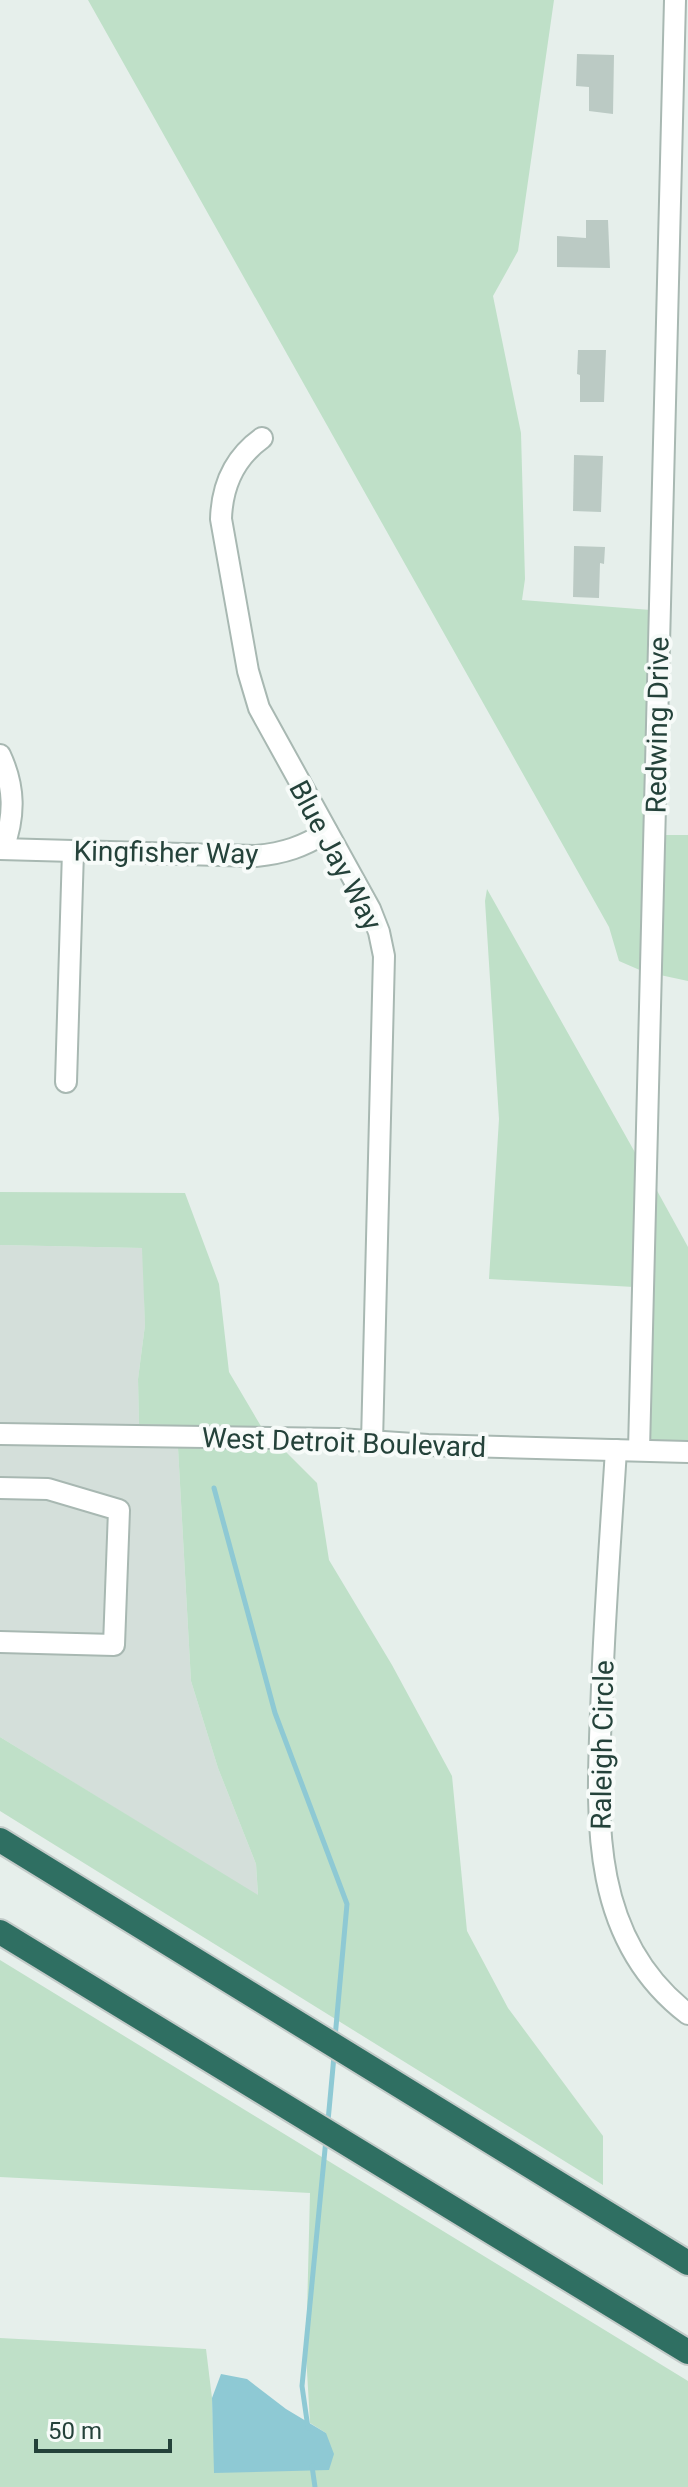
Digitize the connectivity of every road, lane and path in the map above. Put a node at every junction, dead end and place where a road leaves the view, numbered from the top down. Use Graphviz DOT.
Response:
graph roads {
  1 [pos="675,0"];
  2 [pos="262,438"];
  3 [pos="0,755"];
  4 [pos="327,832"];
  5 [pos="1,849"];
  6 [pos="73,851"];
  7 [pos="66,1082"];
  8 [pos="0,1434"];
  9 [pos="372,1442"];
  10 [pos="616,1450"];
  11 [pos="639,1450"];
  12 [pos="688,1452"];
  13 [pos="0,1488"];
  14 [pos="0,1642"];
  15 [pos="0,1840"];
  16 [pos="0,1932"];
  17 [pos="688,2014"];
  18 [pos="688,2263"];
  19 [pos="688,2352"];
  1 -- 11 [label="street, Redwing Drive"];
  2 -- 4 [label="street, Blue Jay Way"];
  3 -- 5 [label="street"];
  4 -- 6 [label="street, Kingfisher Way"];
  4 -- 9 [label="street, Blue Jay Way"];
  5 -- 6 [label="street, Kingfisher Way"];
  6 -- 7 [label="street"];
  8 -- 9 [label="street, West Detroit Boulevard"];
  9 -- 10 [label="street, West Detroit Boulevard"];
  10 -- 11 [label="street, West Detroit Boulevard"];
  10 -- 17 [label="street, Raleigh Circle"];
  11 -- 12 [label="street, West Detroit Boulevard"];
  13 -- 14 [label="street"];
  15 -- 18 [label="highway"];
  16 -- 19 [label="highway"];
}
